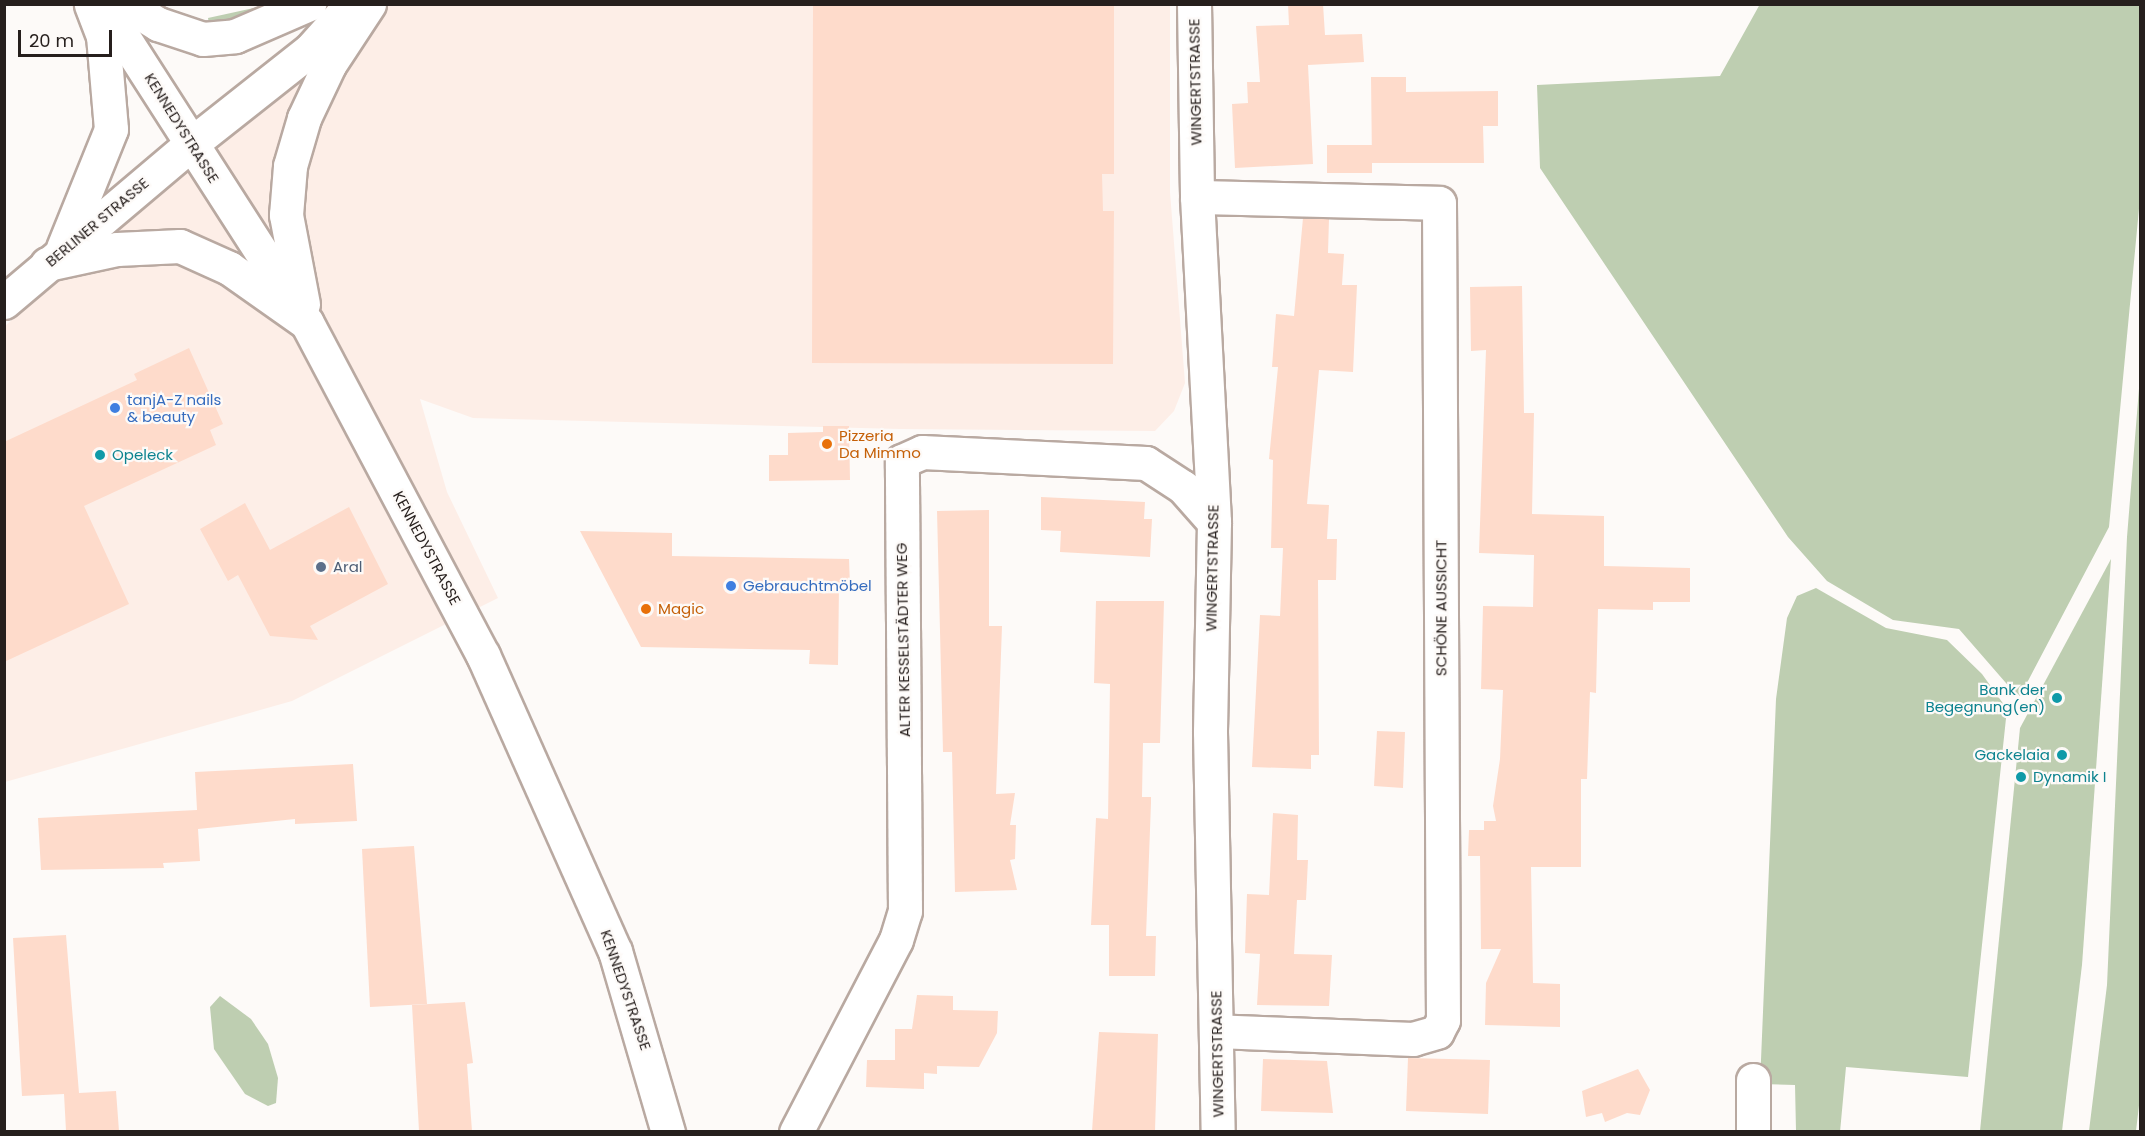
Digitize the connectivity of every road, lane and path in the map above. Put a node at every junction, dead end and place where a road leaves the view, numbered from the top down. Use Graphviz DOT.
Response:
graph roads {
  1 [pos="91,4"];
  2 [pos="102,4"];
  3 [pos="126,4"];
  4 [pos="309,4"];
  5 [pos="352,4"];
  6 [pos="369,4"];
  7 [pos="1194,4"];
  8 [pos="191,144"];
  9 [pos="1197,197"];
  10 [pos="55,256"];
  11 [pos="4,302"];
  12 [pos="306,323"];
  13 [pos="1214,522"];
  14 [pos="1217,1031"];
  15 [pos="1753,1080"];
  16 [pos="669,1131"];
  17 [pos="796,1131"];
  18 [pos="1218,1131"];
  19 [pos="1753,1131"];
  1 -- 10 [label="street"];
  2 -- 8 [label="street, KENNEDYSTRASSE"];
  3 -- 4 [label="street"];
  5 -- 8 [label="street, BERLINER STRASSE"];
  6 -- 12 [label="street"];
  7 -- 9 [label="street, WINGERTSTRASSE"];
  8 -- 10 [label="street, BERLINER STRASSE"];
  8 -- 12 [label="street, KENNEDYSTRASSE"];
  9 -- 13 [label="street, WINGERTSTRASSE"];
  9 -- 14 [label="street, SCHÖNE AUSSICHT"];
  10 -- 11 [label="street, BERLINER STRASSE"];
  10 -- 12 [label="street"];
  12 -- 16 [label="street, KENNEDYSTRASSE"];
  13 -- 14 [label="street, WINGERTSTRASSE"];
  13 -- 17 [label="street, ALTER KESSELSTÄDTER WEG"];
  14 -- 18 [label="street, WINGERTSTRASSE"];
  15 -- 19 [label="street"];
}
